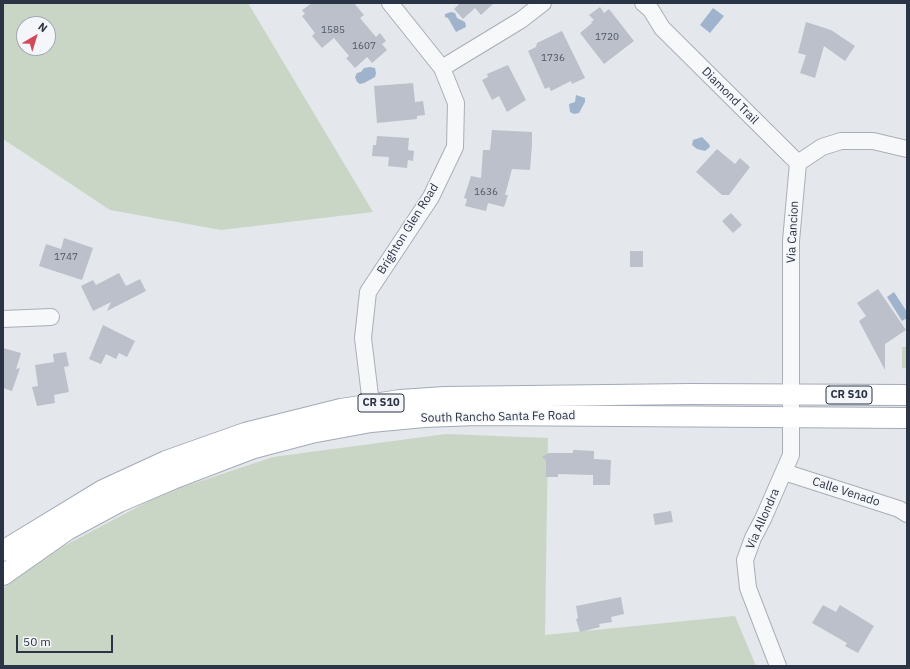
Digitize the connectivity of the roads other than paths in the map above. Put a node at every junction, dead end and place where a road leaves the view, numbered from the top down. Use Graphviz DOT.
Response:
graph roads {
  1 [pos="390,3"];
  2 [pos="543,3"];
  3 [pos="643,3"];
  4 [pos="442,68"];
  5 [pos="907,149"];
  6 [pos="798,163"];
  7 [pos="51,317"];
  8 [pos="3,319"];
  9 [pos="792,394"];
  10 [pos="907,395"];
  11 [pos="371,404"];
  12 [pos="791,416"];
  13 [pos="907,418"];
  14 [pos="784,472"];
  15 [pos="907,514"];
  16 [pos="3,551"];
  17 [pos="3,575"];
  18 [pos="778,666"];
  1 -- 4 [label="street, Brighton Glen Road"];
  2 -- 4 [label="street"];
  3 -- 6 [label="street, Diamond Trail"];
  4 -- 11 [label="street, Brighton Glen Road"];
  5 -- 6 [label="street"];
  6 -- 9 [label="street, Via Cancion"];
  7 -- 8 [label="street"];
  9 -- 10 [label="main road, South Rancho Santa Fe Road / CR S10"];
  9 -- 11 [label="main road, South Rancho Santa Fe Road / CR S10"];
  9 -- 12 [label="street, Via Cancion"];
  11 -- 16 [label="main road, South Rancho Santa Fe Road / CR S10"];
  12 -- 13 [label="main road, South Rancho Santa Fe Road / CR S10"];
  12 -- 14 [label="street, Via Allondra"];
  12 -- 17 [label="main road, South Rancho Santa Fe Road / CR S10"];
  14 -- 15 [label="street, Calle Venado"];
  14 -- 18 [label="street, Via Allondra"];
}
